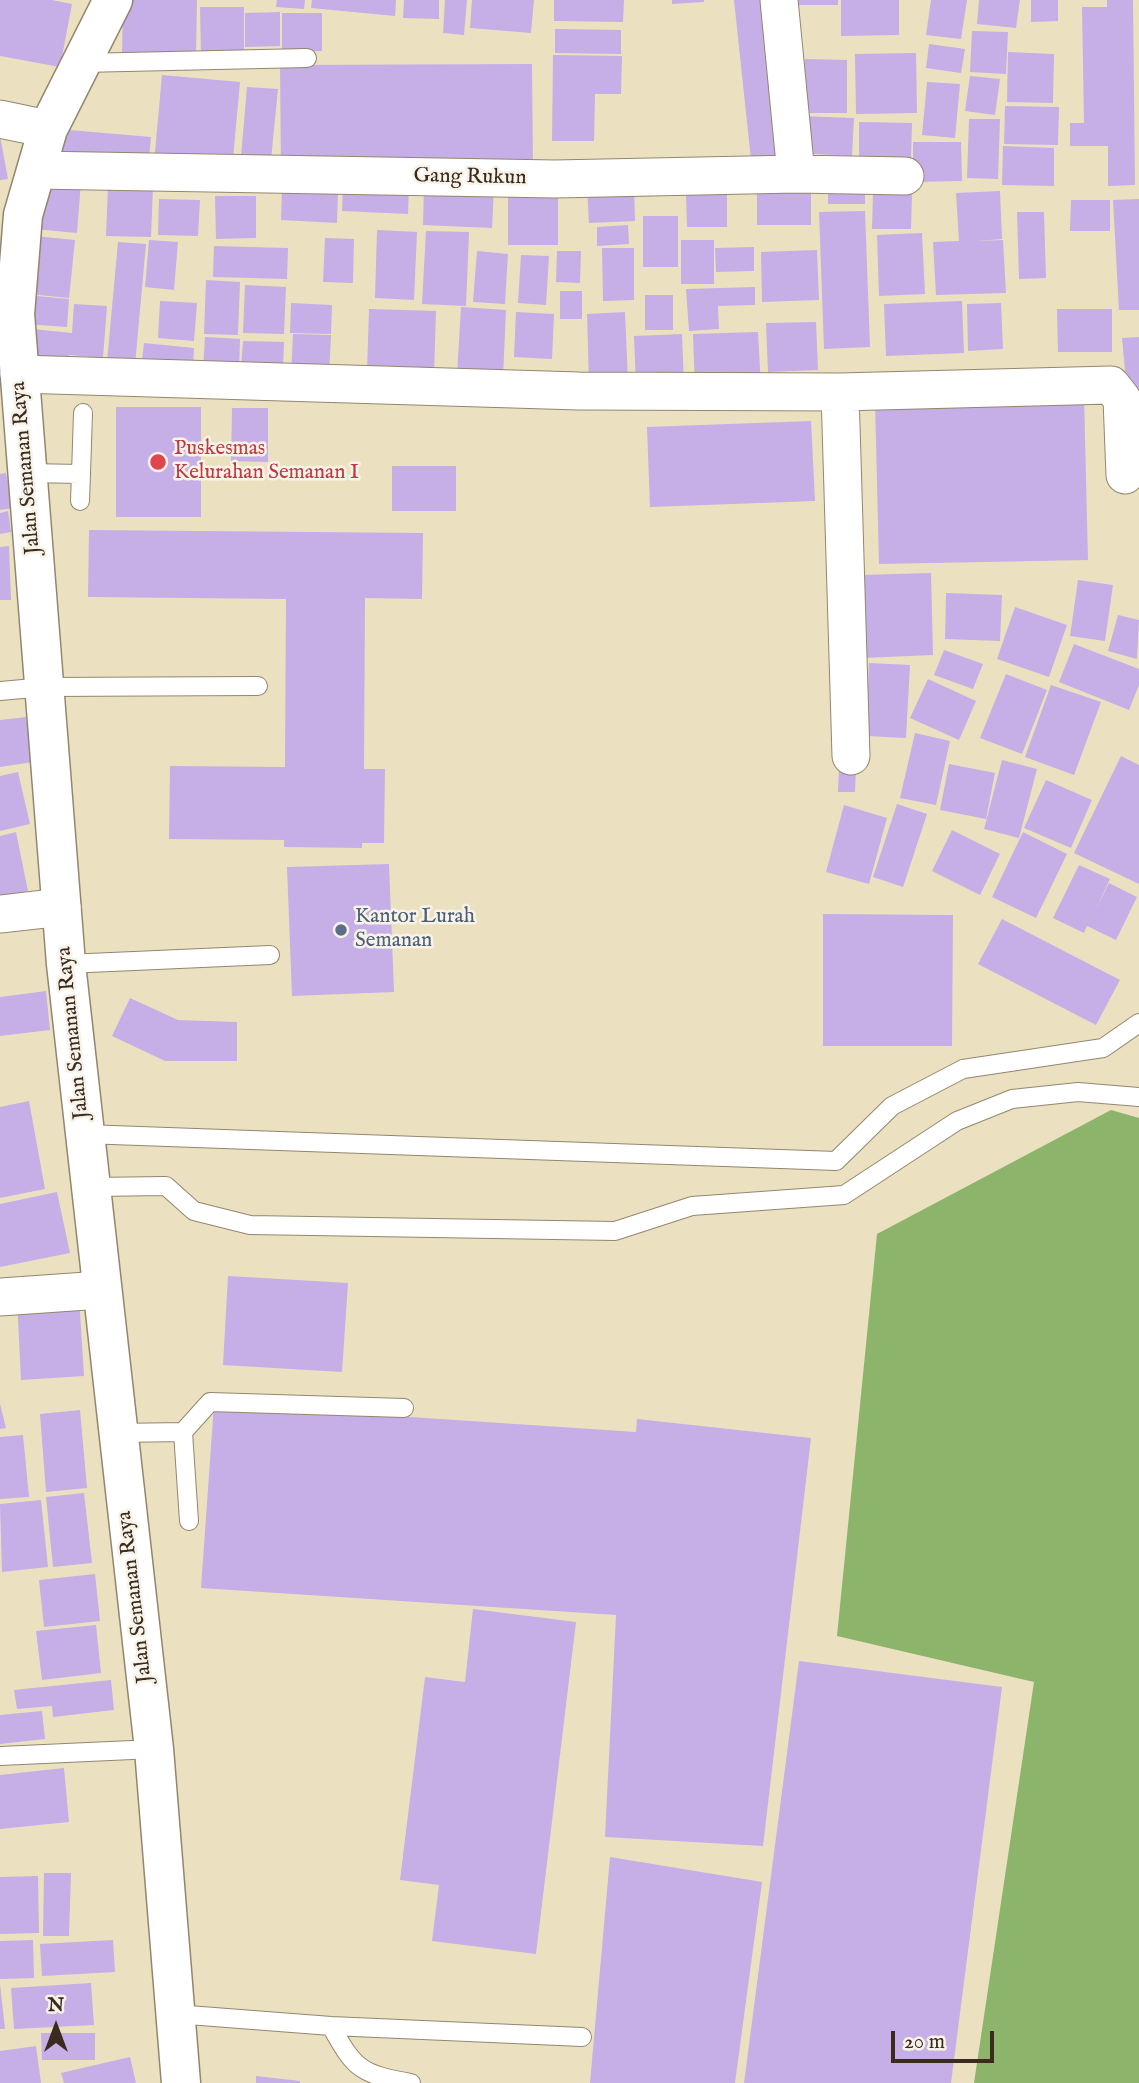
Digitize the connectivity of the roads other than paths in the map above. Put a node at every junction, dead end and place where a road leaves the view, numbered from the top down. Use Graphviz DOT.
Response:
graph roads {
  1 [pos="113,0"];
  2 [pos="779,0"];
  3 [pos="307,58"];
  4 [pos="81,63"];
  5 [pos="0,120"];
  6 [pos="48,129"];
  7 [pos="36,170"];
  8 [pos="796,174"];
  9 [pos="905,176"];
  10 [pos="8,315"];
  11 [pos="19,374"];
  12 [pos="840,392"];
  13 [pos="83,413"];
  14 [pos="27,473"];
  15 [pos="81,474"];
  16 [pos="1125,475"];
  17 [pos="80,501"];
  18 [pos="258,686"];
  19 [pos="45,687"];
  20 [pos="0,691"];
  21 [pos="851,756"];
  22 [pos="62,907"];
  23 [pos="0,914"];
  24 [pos="270,955"];
  25 [pos="66,964"];
  26 [pos="1139,1023"];
  27 [pos="1139,1097"];
  28 [pos="84,1134"];
  29 [pos="92,1187"];
  30 [pos="102,1290"];
  31 [pos="0,1297"];
  32 [pos="404,1408"];
  33 [pos="183,1432"];
  34 [pos="117,1433"];
  35 [pos="189,1521"];
  36 [pos="154,1749"];
  37 [pos="0,1756"];
  38 [pos="176,2014"];
  39 [pos="331,2026"];
  40 [pos="582,2037"];
  41 [pos="181,2083"];
  42 [pos="411,2083"];
  1 -- 4 [label="street, Jalan Semanan Raya"];
  2 -- 8 [label="street"];
  3 -- 4 [label="lane"];
  4 -- 6 [label="street, Jalan Semanan Raya"];
  5 -- 6 [label="street"];
  6 -- 7 [label="street, Jalan Semanan Raya"];
  7 -- 8 [label="street, Gang Rukun"];
  7 -- 10 [label="street, Jalan Semanan Raya"];
  8 -- 9 [label="street, Gang Rukun"];
  10 -- 11 [label="street, Jalan Semanan Raya"];
  11 -- 12 [label="street"];
  11 -- 14 [label="street, Jalan Semanan Raya"];
  12 -- 16 [label="street"];
  12 -- 21 [label="street"];
  13 -- 15 [label="lane"];
  14 -- 15 [label="lane"];
  14 -- 19 [label="street, Jalan Semanan Raya"];
  15 -- 17 [label="lane"];
  18 -- 19 [label="lane"];
  19 -- 20 [label="lane"];
  19 -- 22 [label="street, Jalan Semanan Raya"];
  22 -- 23 [label="street"];
  22 -- 25 [label="street, Jalan Semanan Raya"];
  24 -- 25 [label="lane"];
  25 -- 28 [label="street, Jalan Semanan Raya"];
  26 -- 28 [label="lane"];
  27 -- 29 [label="lane"];
  28 -- 29 [label="street, Jalan Semanan Raya"];
  29 -- 30 [label="street, Jalan Semanan Raya"];
  30 -- 31 [label="street"];
  30 -- 34 [label="street, Jalan Semanan Raya"];
  32 -- 33 [label="lane"];
  33 -- 34 [label="lane"];
  33 -- 35 [label="lane"];
  34 -- 36 [label="street, Jalan Semanan Raya"];
  36 -- 37 [label="lane"];
  36 -- 38 [label="street, Jalan Semanan Raya"];
  38 -- 39 [label="lane"];
  38 -- 41 [label="street, Jalan Semanan Raya"];
  39 -- 40 [label="lane"];
  39 -- 42 [label="lane"];
}
